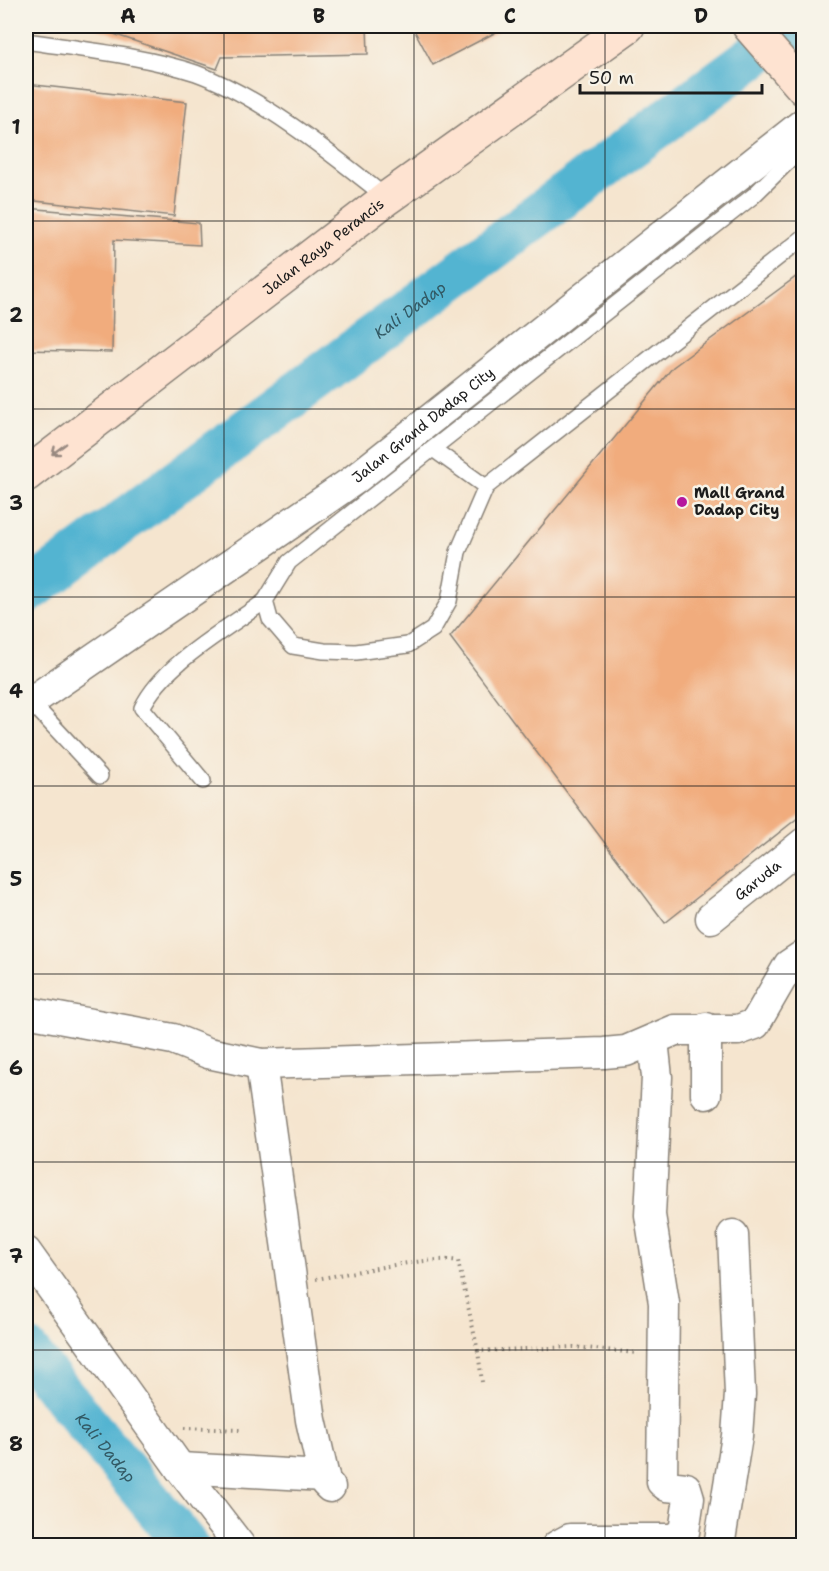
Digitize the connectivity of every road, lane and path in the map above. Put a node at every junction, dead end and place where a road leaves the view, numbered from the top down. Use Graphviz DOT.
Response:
graph roads {
  1 [pos="592,26"];
  2 [pos="628,26"];
  3 [pos="749,26"];
  4 [pos="26,41"];
  5 [pos="795,80"];
  6 [pos="804,123"];
  7 [pos="804,147"];
  8 [pos="379,192"];
  9 [pos="804,237"];
  10 [pos="26,448"];
  11 [pos="433,449"];
  12 [pos="26,475"];
  13 [pos="486,487"];
  14 [pos="265,601"];
  15 [pos="28,703"];
  16 [pos="100,776"];
  17 [pos="203,781"];
  18 [pos="804,843"];
  19 [pos="711,918"];
  20 [pos="804,955"];
  21 [pos="26,1012"];
  22 [pos="706,1028"];
  23 [pos="653,1040"];
  24 [pos="261,1064"];
  25 [pos="706,1094"];
  26 [pos="733,1236"];
  27 [pos="26,1252"];
  28 [pos="293,1282"];
  29 [pos="478,1351"];
  30 [pos="662,1354"];
  31 [pos="482,1382"];
  32 [pos="150,1426"];
  33 [pos="240,1430"];
  34 [pos="180,1468"];
  35 [pos="240,1545"];
  36 [pos="556,1545"];
  37 [pos="719,1545"];
  1 -- 8 [label="street, Jalan Raya Perancis"];
  2 -- 8 [label="street, Jalan Raya Perancis"];
  3 -- 5 [label="street"];
  4 -- 8 [label="lane"];
  6 -- 15 [label="street, Jalan Grand Dadap City"];
  7 -- 11 [label="lane"];
  8 -- 10 [label="street, Jalan Raya Perancis"];
  8 -- 12 [label="street, Jalan Raya Perancis, one-way"];
  9 -- 13 [label="lane"];
  11 -- 13 [label="lane"];
  11 -- 14 [label="lane"];
  13 -- 14 [label="lane"];
  14 -- 17 [label="lane"];
  15 -- 16 [label="lane"];
  18 -- 19 [label="street, Garuda"];
  20 -- 22 [label="street"];
  21 -- 24 [label="street"];
  22 -- 23 [label="street"];
  22 -- 25 [label="street"];
  23 -- 24 [label="street"];
  23 -- 30 [label="street"];
  24 -- 28 [label="street"];
  26 -- 37 [label="street"];
  27 -- 32 [label="street"];
  28 -- 29 [label="path"];
  28 -- 34 [label="street"];
  29 -- 30 [label="path"];
  29 -- 31 [label="path"];
  30 -- 36 [label="street"];
  32 -- 33 [label="path"];
  32 -- 34 [label="street"];
  34 -- 35 [label="street"];
}
